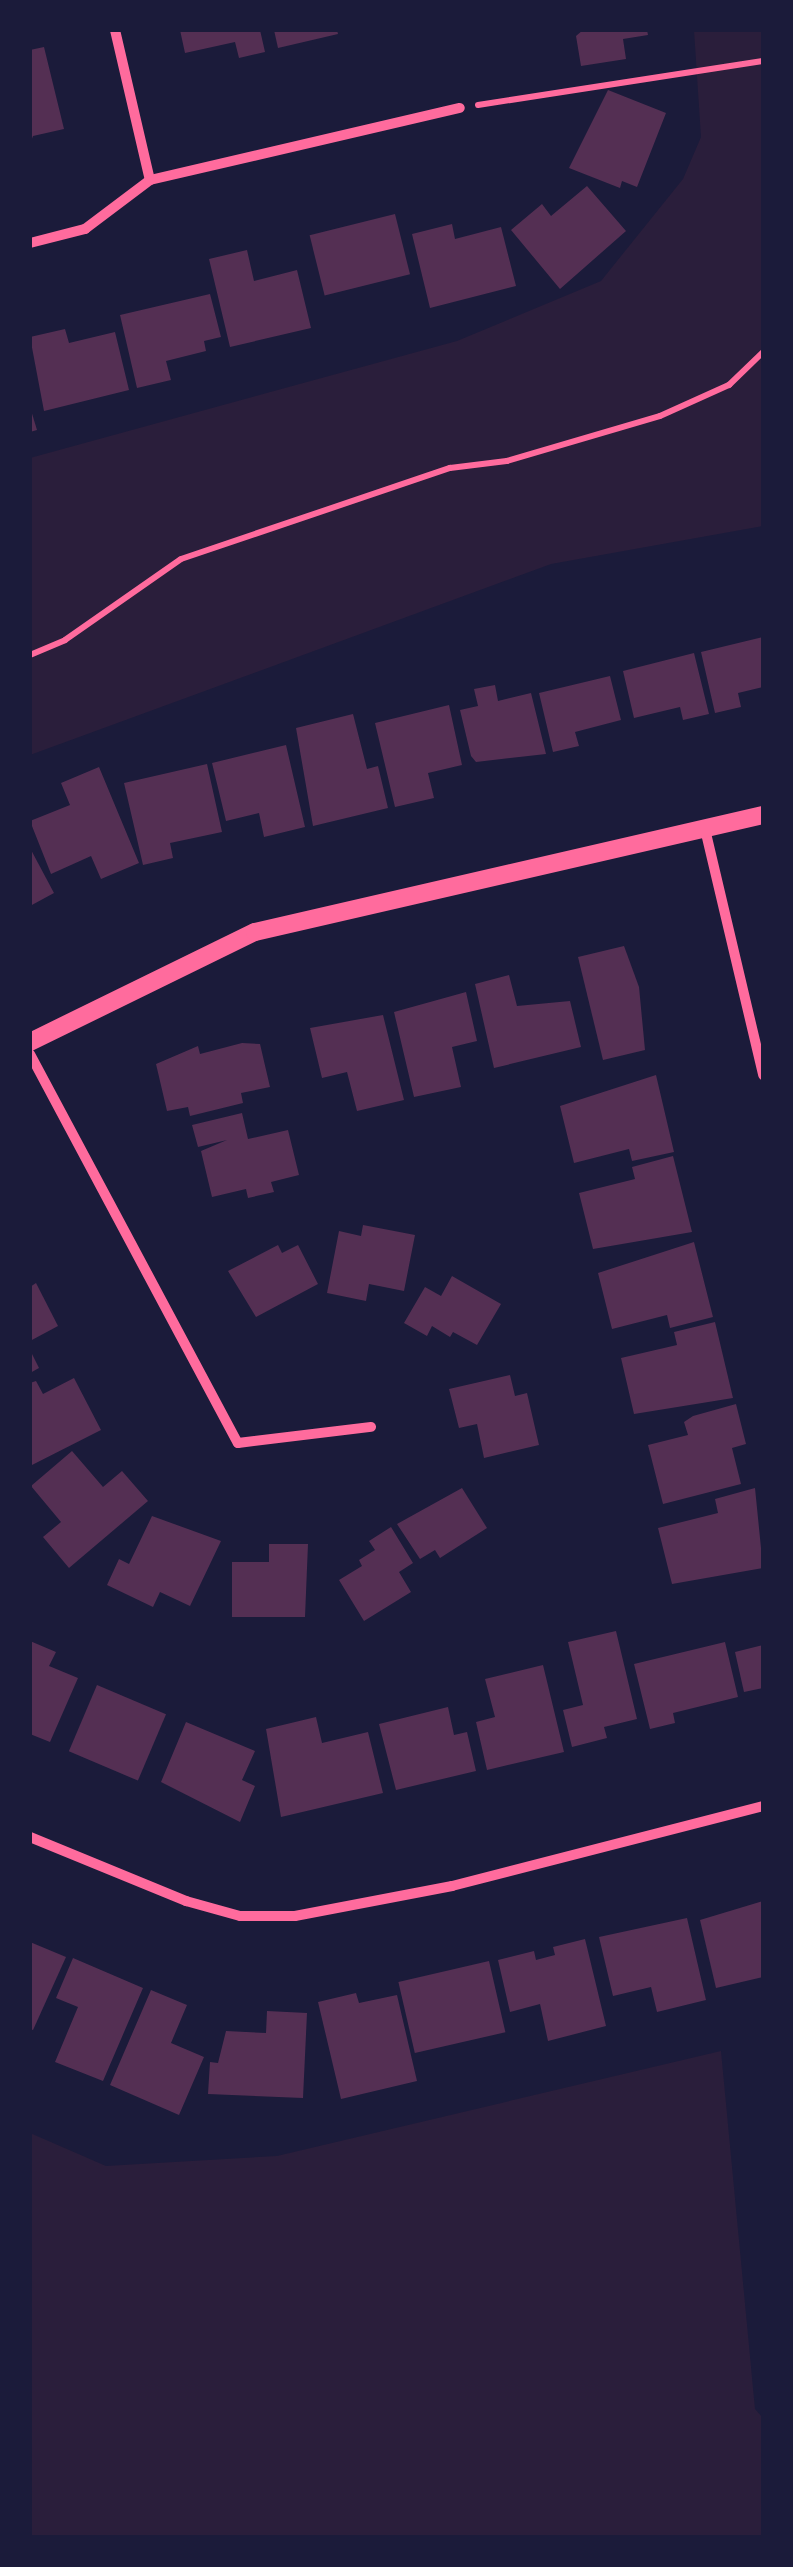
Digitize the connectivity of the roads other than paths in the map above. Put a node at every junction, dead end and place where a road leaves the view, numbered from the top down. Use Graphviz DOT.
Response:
graph roads {
  1 [pos="115,30"];
  2 [pos="460,108"];
  3 [pos="150,180"];
  4 [pos="30,242"];
  5 [pos="763,814"];
  6 [pos="705,829"];
  7 [pos="30,1042"];
  8 [pos="30,1054"];
  9 [pos="763,1075"];
  10 [pos="371,1427"];
  11 [pos="763,1806"];
  12 [pos="30,1837"];
  1 -- 3 [label="street"];
  2 -- 3 [label="street"];
  3 -- 4 [label="street"];
  5 -- 6 [label="street"];
  6 -- 7 [label="street"];
  6 -- 9 [label="street"];
  8 -- 10 [label="street"];
  11 -- 12 [label="street"];
}
